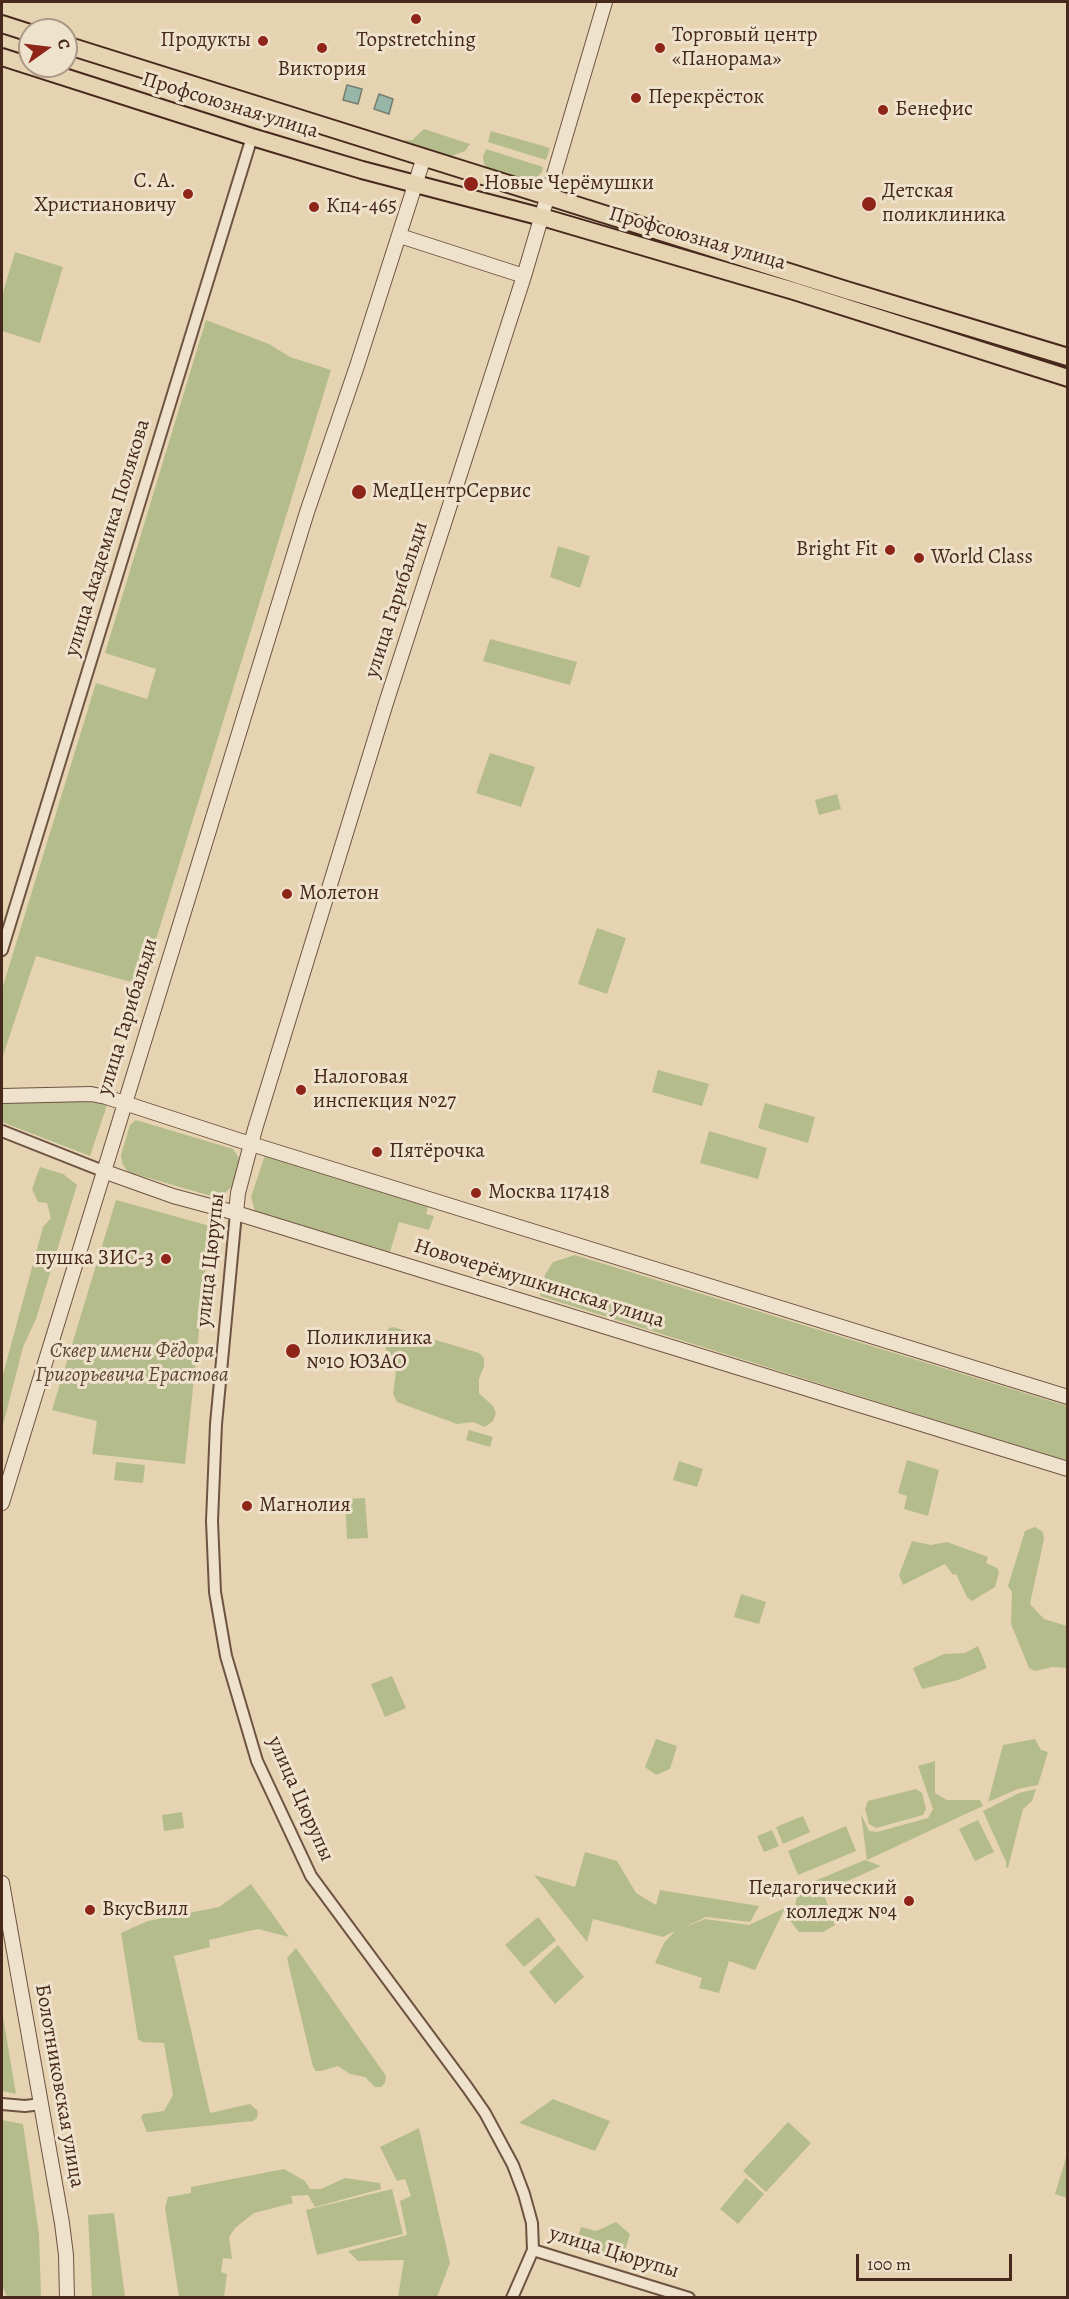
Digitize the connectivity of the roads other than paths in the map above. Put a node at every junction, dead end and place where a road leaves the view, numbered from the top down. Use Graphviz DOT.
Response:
graph roads {
  1 [pos="605,2"];
  2 [pos="2,24"];
  3 [pos="18,29"];
  4 [pos="78,49"];
  5 [pos="2,57"];
  6 [pos="252,137"];
  7 [pos="424,157"];
  8 [pos="415,184"];
  9 [pos="548,196"];
  10 [pos="542,217"];
  11 [pos="400,236"];
  12 [pos="524,276"];
  13 [pos="1068,357"];
  14 [pos="1068,378"];
  15 [pos="2,950"];
  16 [pos="2,1096"];
  17 [pos="124,1103"];
  18 [pos="2,1131"];
  19 [pos="251,1143"];
  20 [pos="103,1171"];
  21 [pos="236,1213"];
  22 [pos="1068,1397"];
  23 [pos="1068,1469"];
  24 [pos="2,1503"];
  25 [pos="2,1883"];
  26 [pos="2,2104"];
  27 [pos="41,2104"];
  28 [pos="533,2250"];
  29 [pos="67,2298"];
  30 [pos="512,2298"];
  31 [pos="688,2298"];
  1 -- 9 [label="street, улица Гарибальди"];
  2 -- 3 [label="main road"];
  4 -- 7 [label="main road, Профсоюзная улица"];
  5 -- 6 [label="main road, Профсоюзная улица"];
  6 -- 8 [label="main road, Профсоюзная улица"];
  6 -- 15 [label="street, улица Академика Полякова"];
  7 -- 8 [label="street, улица Гарибальди"];
  7 -- 9 [label="main road, Профсоюзная улица"];
  8 -- 10 [label="main road, Профсоюзная улица"];
  8 -- 11 [label="street, улица Гарибальди"];
  9 -- 10 [label="street, улица Гарибальди"];
  9 -- 13 [label="main road, Профсоюзная улица"];
  10 -- 12 [label="street, улица Гарибальди"];
  10 -- 14 [label="main road, Профсоюзная улица"];
  11 -- 12 [label="street"];
  11 -- 17 [label="street, улица Гарибальди"];
  12 -- 19 [label="street, улица Гарибальди"];
  16 -- 17 [label="street"];
  17 -- 19 [label="street"];
  17 -- 20 [label="street, улица Гарибальди"];
  18 -- 20 [label="street, Новочерёмушкинская улица"];
  19 -- 21 [label="street, улица Цюрупы"];
  19 -- 22 [label="street"];
  20 -- 21 [label="street, Новочерёмушкинская улица"];
  20 -- 24 [label="street"];
  21 -- 23 [label="street, Новочерёмушкинская улица"];
  21 -- 28 [label="street, улица Цюрупы"];
  25 -- 27 [label="street, Болотниковская улица"];
  26 -- 27 [label="street"];
  27 -- 29 [label="street, Болотниковская улица"];
  28 -- 30 [label="street"];
  28 -- 31 [label="street, улица Цюрупы"];
}
